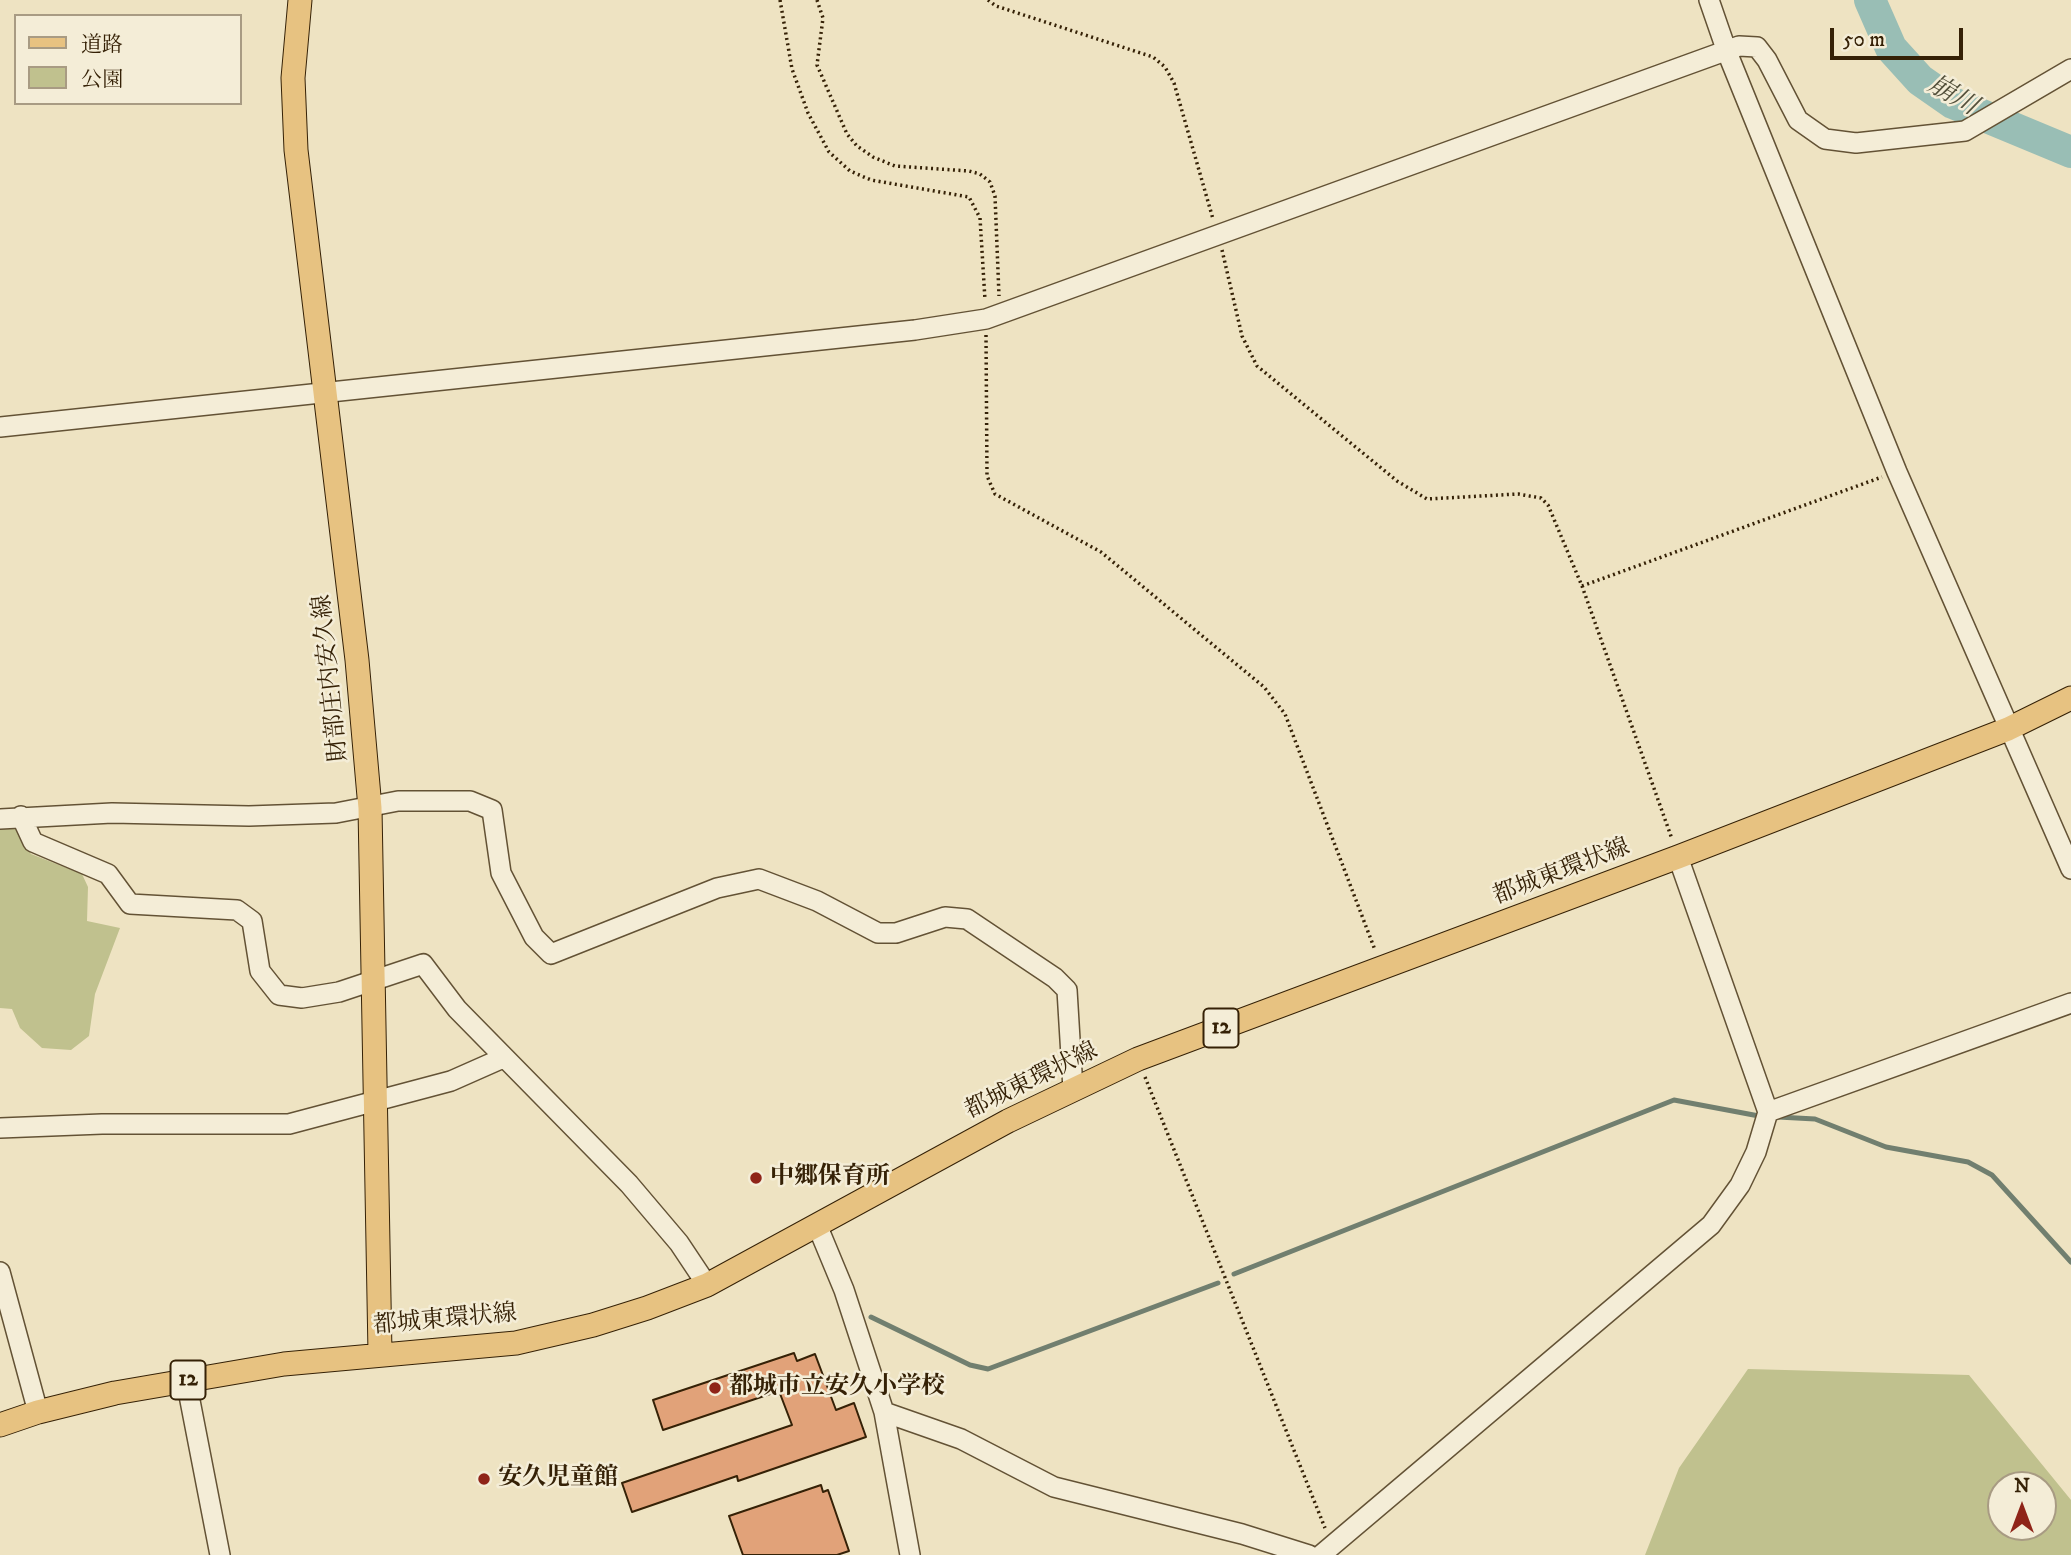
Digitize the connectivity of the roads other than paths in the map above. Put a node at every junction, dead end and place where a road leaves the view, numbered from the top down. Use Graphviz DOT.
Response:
graph roads {
  1 [pos="300,0"];
  2 [pos="1709,0"];
  3 [pos="1727,52"];
  4 [pos="2071,69"];
  5 [pos="326,391"];
  6 [pos="0,427"];
  7 [pos="2071,698"];
  8 [pos="2008,729"];
  9 [pos="370,808"];
  10 [pos="21,816"];
  11 [pos="0,819"];
  12 [pos="1678,857"];
  13 [pos="2071,869"];
  14 [pos="375,980"];
  15 [pos="2071,1003"];
  16 [pos="503,1058"];
  17 [pos="1073,1089"];
  18 [pos="376,1100"];
  19 [pos="1768,1112"];
  20 [pos="0,1128"];
  21 [pos="817,1226"];
  22 [pos="0,1272"];
  23 [pos="707,1285"];
  24 [pos="380,1353"];
  25 [pos="186,1380"];
  26 [pos="38,1412"];
  27 [pos="884,1412"];
  28 [pos="0,1425"];
  29 [pos="1332,1552"];
  30 [pos="220,1555"];
  31 [pos="910,1555"];
  32 [pos="1309,1555"];
  1 -- 5 [label="main road, 財部庄内安久線"];
  2 -- 3 [label="street"];
  3 -- 4 [label="street"];
  3 -- 5 [label="street"];
  3 -- 8 [label="street"];
  5 -- 6 [label="street"];
  5 -- 9 [label="main road, 財部庄内安久線"];
  7 -- 8 [label="main road, 都城東環状線 / 12"];
  8 -- 12 [label="main road, 都城東環状線 / 12"];
  8 -- 13 [label="street"];
  9 -- 10 [label="street"];
  9 -- 14 [label="main road, 財部庄内安久線"];
  9 -- 17 [label="street"];
  10 -- 11 [label="street"];
  10 -- 14 [label="street"];
  12 -- 17 [label="main road, 都城東環状線 / 12"];
  12 -- 19 [label="street"];
  14 -- 16 [label="street"];
  14 -- 18 [label="main road, 財部庄内安久線"];
  15 -- 19 [label="street"];
  16 -- 18 [label="street"];
  16 -- 23 [label="street"];
  17 -- 21 [label="main road, 都城東環状線 / 12"];
  18 -- 20 [label="street"];
  18 -- 24 [label="main road, 財部庄内安久線"];
  19 -- 29 [label="street"];
  21 -- 23 [label="main road, 都城東環状線 / 12"];
  21 -- 27 [label="street"];
  22 -- 26 [label="street"];
  23 -- 24 [label="main road, 都城東環状線 / 12"];
  24 -- 25 [label="main road, 都城東環状線 / 12"];
  25 -- 26 [label="main road, 都城東環状線 / 12"];
  25 -- 30 [label="street"];
  26 -- 28 [label="main road, 都城東環状線 / 12"];
  27 -- 31 [label="street"];
  27 -- 32 [label="street"];
}
